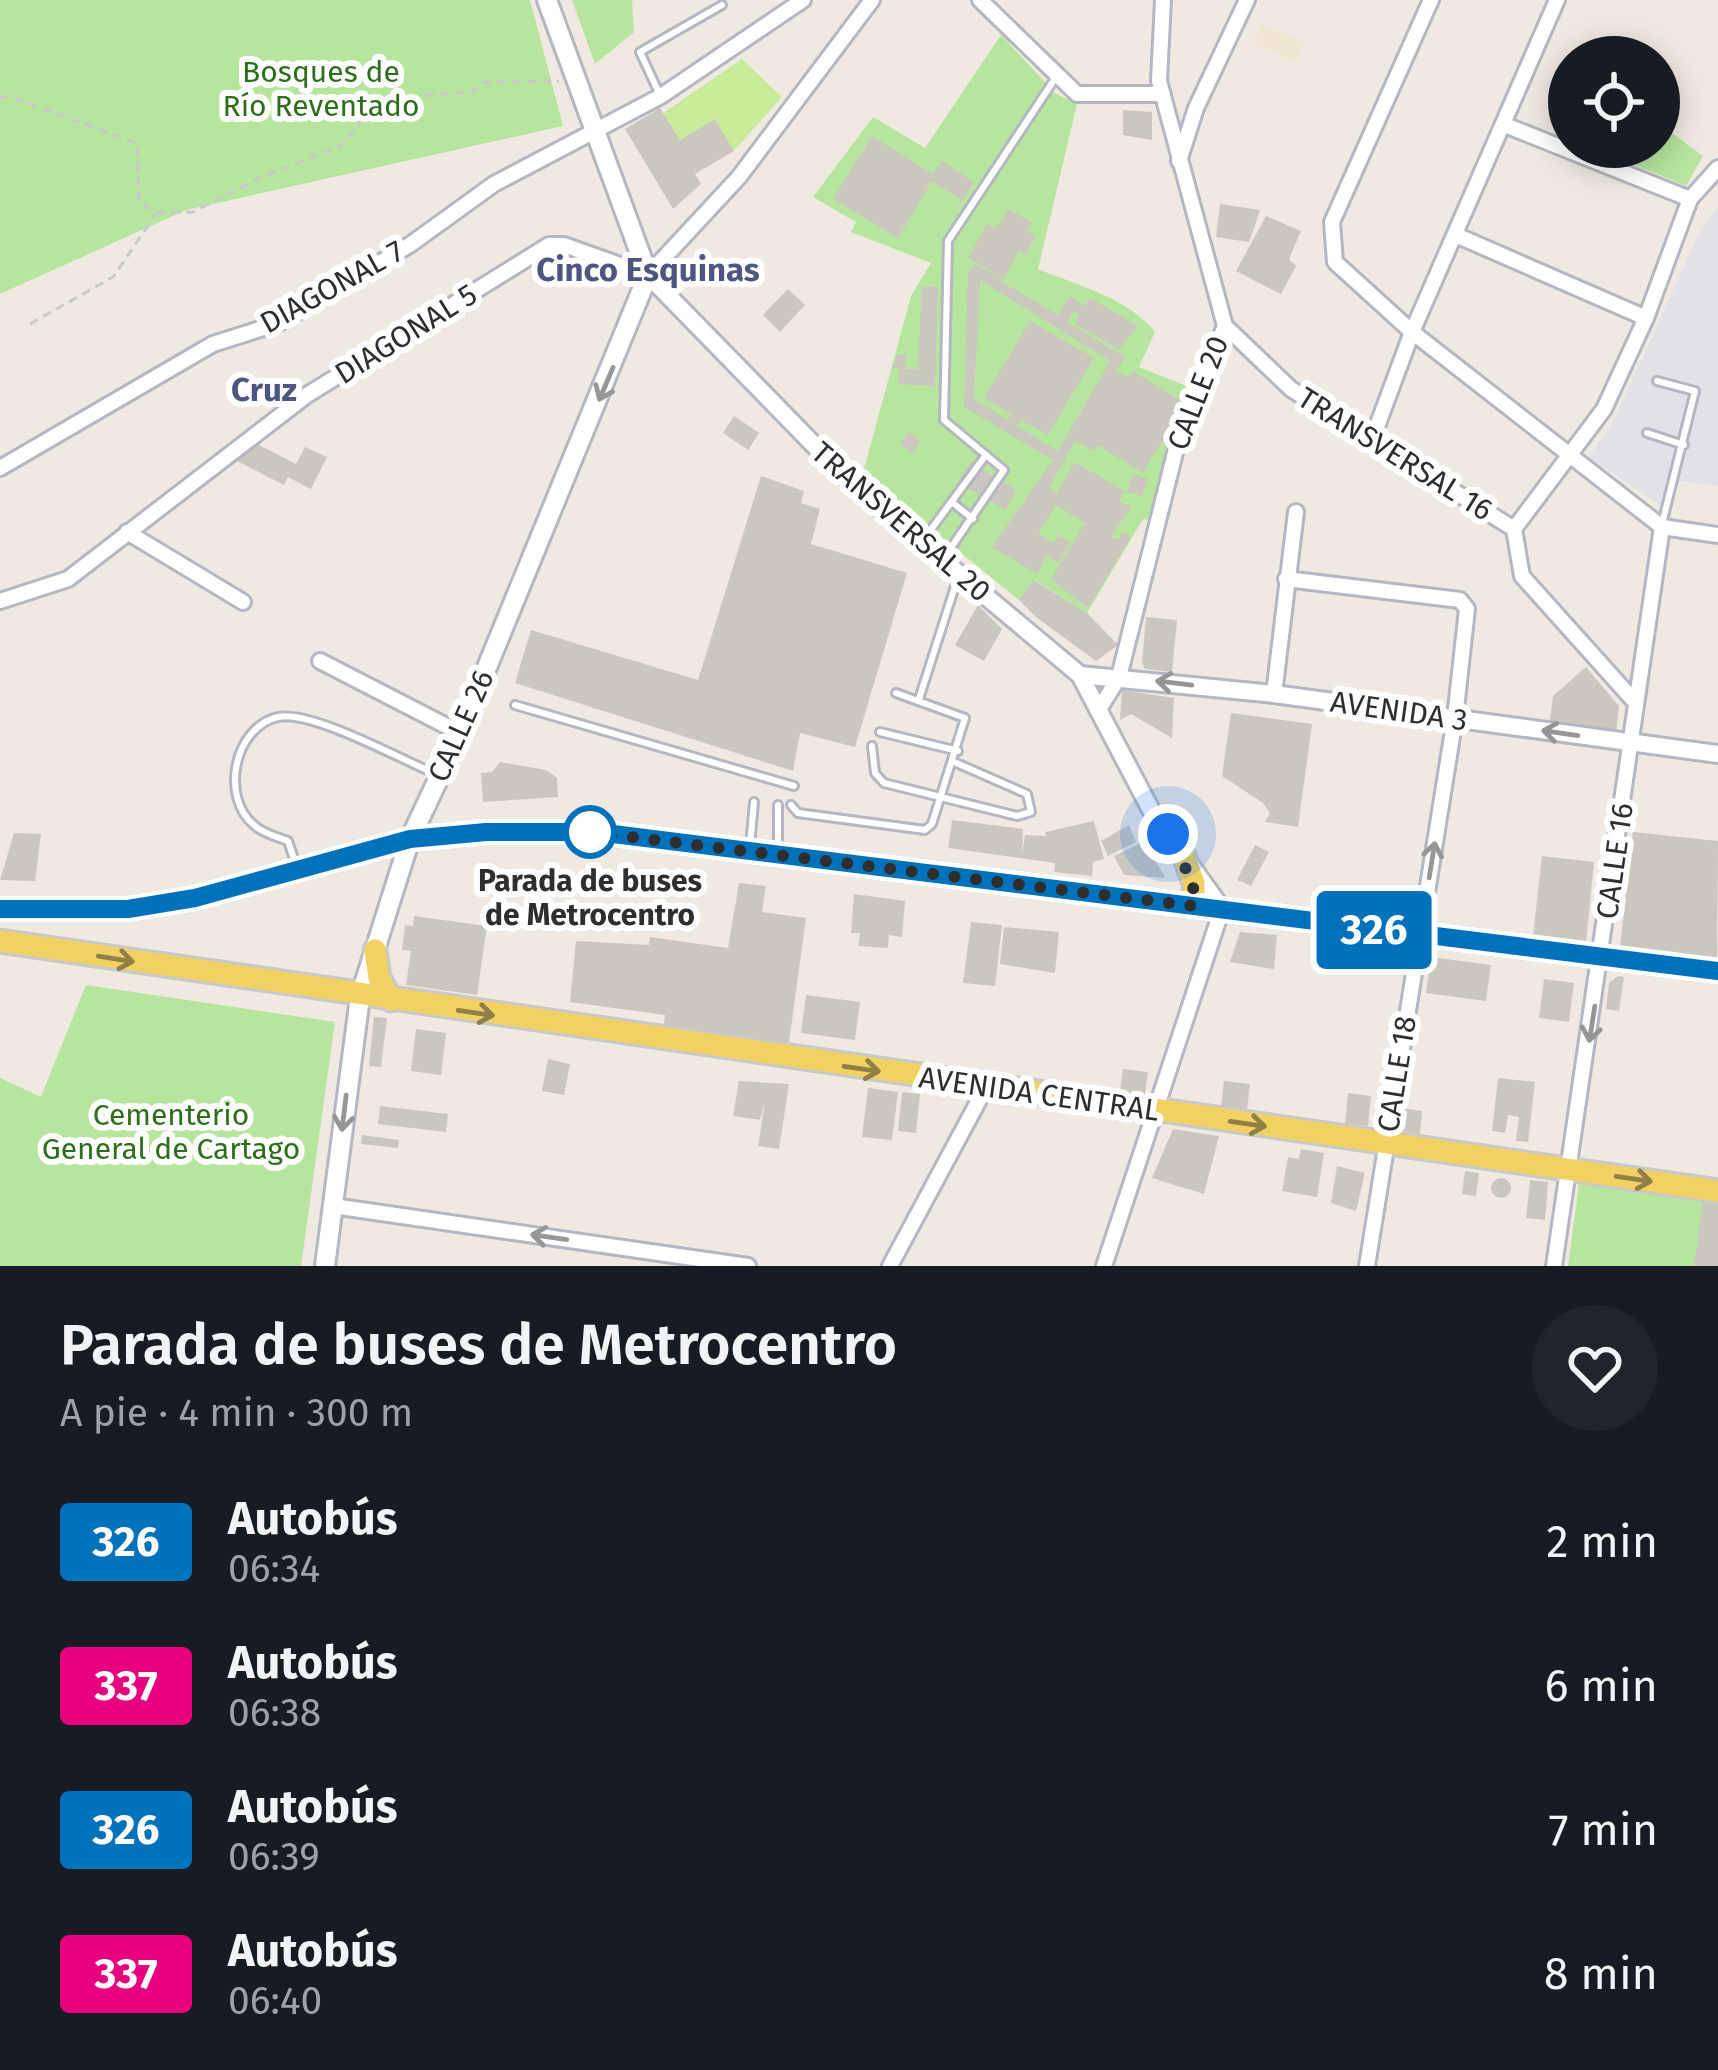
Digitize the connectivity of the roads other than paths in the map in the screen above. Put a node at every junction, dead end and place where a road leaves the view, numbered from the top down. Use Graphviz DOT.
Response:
graph roads {
  1 [pos="547,0"];
  2 [pos="803,0"];
  3 [pos="872,0"];
  4 [pos="980,0"];
  5 [pos="1163,0"];
  6 [pos="1246,0"];
  7 [pos="1431,0"];
  8 [pos="1557,0"];
  9 [pos="722,5"];
  10 [pos="1056,77"];
  11 [pos="1163,94"];
  12 [pos="661,96"];
  13 [pos="1505,125"];
  14 [pos="596,129"];
  15 [pos="1179,163"];
  16 [pos="1718,168"];
  17 [pos="1690,199"];
  18 [pos="1458,236"];
  19 [pos="648,275"];
  20 [pos="1646,319"];
  21 [pos="1225,326"];
  22 [pos="1412,332"];
  23 [pos="1657,381"];
  24 [pos="1647,433"];
  25 [pos="1372,440"];
  26 [pos="1685,445"];
  27 [pos="986,455"];
  28 [pos="1567,457"];
  29 [pos="0,468"];
  30 [pos="953,503"];
  31 [pos="1296,512"];
  32 [pos="973,519"];
  33 [pos="1662,527"];
  34 [pos="1514,529"];
  35 [pos="128,532"];
  36 [pos="1718,536"];
  37 [pos="922,542"];
  38 [pos="943,560"];
  39 [pos="960,573"];
  40 [pos="1286,579"];
  41 [pos="0,601"];
  42 [pos="243,602"];
  43 [pos="320,661"];
  44 [pos="1080,675"];
  45 [pos="1119,677"];
  46 [pos="896,693"];
  47 [pos="1274,694"];
  48 [pos="919,700"];
  49 [pos="1635,701"];
  50 [pos="515,705"];
  51 [pos="1098,711"];
  52 [pos="1455,718"];
  53 [pos="880,732"];
  54 [pos="460,733"];
  55 [pos="1631,742"];
  56 [pos="872,746"];
  57 [pos="958,751"];
  58 [pos="1718,754"];
  59 [pos="954,761"];
  60 [pos="440,776"];
  61 [pos="794,786"];
  62 [pos="943,795"];
  63 [pos="754,802"];
  64 [pos="778,805"];
  65 [pos="790,806"];
  66 [pos="410,839"];
  67 [pos="749,850"];
  68 [pos="778,853"];
  69 [pos="1184,856"];
  70 [pos="297,869"];
  71 [pos="1194,906"];
  72 [pos="0,909"];
  73 [pos="1222,909"];
  74 [pos="1420,936"];
  75 [pos="0,940"];
  76 [pos="375,950"];
  77 [pos="1602,956"];
  78 [pos="1718,971"];
  79 [pos="360,997"];
  80 [pos="392,1000"];
  81 [pos="986,1087"];
  82 [pos="1154,1111"];
  83 [pos="1386,1144"];
  84 [pos="1569,1169"];
  85 [pos="1718,1191"];
  86 [pos="333,1206"];
  87 [pos="325,1266"];
  88 [pos="748,1266"];
  89 [pos="890,1266"];
  90 [pos="1104,1266"];
  91 [pos="1366,1266"];
  92 [pos="1554,1266"];
  1 -- 14 [label="main road, TRANSVERSAL 20"];
  2 -- 12 [label="street, DIAGONAL 7"];
  3 -- 19 [label="street"];
  4 -- 10 [label="street"];
  5 -- 11 [label="street, CALLE 20"];
  6 -- 15 [label="street"];
  7 -- 22 [label="street"];
  8 -- 13 [label="street"];
  9 -- 12 [label="lane"];
  10 -- 11 [label="street"];
  10 -- 27 [label="lane"];
  11 -- 15 [label="street, CALLE 20"];
  12 -- 14 [label="street, DIAGONAL 7"];
  13 -- 17 [label="street"];
  13 -- 18 [label="street"];
  14 -- 19 [label="main road, TRANSVERSAL 20"];
  14 -- 29 [label="street, DIAGONAL 7"];
  15 -- 21 [label="street, CALLE 20"];
  16 -- 17 [label="street"];
  17 -- 20 [label="street"];
  18 -- 20 [label="street"];
  18 -- 22 [label="street"];
  19 -- 35 [label="street, DIAGONAL 5"];
  19 -- 37 [label="street, TRANSVERSAL 20"];
  19 -- 54 [label="main road, CALLE 26, one-way"];
  20 -- 28 [label="street"];
  21 -- 25 [label="street, TRANSVERSAL 16"];
  21 -- 45 [label="street, CALLE 20"];
  22 -- 25 [label="street"];
  22 -- 28 [label="street"];
  23 -- 26 [label="lane"];
  24 -- 26 [label="lane"];
  25 -- 34 [label="street, TRANSVERSAL 16"];
  26 -- 33 [label="lane"];
  27 -- 30 [label="lane"];
  27 -- 32 [label="lane"];
  28 -- 33 [label="street"];
  28 -- 34 [label="street"];
  30 -- 32 [label="lane"];
  30 -- 37 [label="lane"];
  31 -- 40 [label="street"];
  32 -- 38 [label="lane"];
  33 -- 36 [label="street"];
  33 -- 49 [label="street, CALLE 16"];
  34 -- 49 [label="street, TRANSVERSAL 16"];
  35 -- 41 [label="street, DIAGONAL 5"];
  35 -- 42 [label="street"];
  37 -- 38 [label="street, TRANSVERSAL 20"];
  38 -- 39 [label="street, TRANSVERSAL 20"];
  39 -- 44 [label="street, TRANSVERSAL 20"];
  39 -- 48 [label="lane"];
  40 -- 47 [label="street"];
  40 -- 52 [label="street, CALLE 18"];
  43 -- 54 [label="street"];
  44 -- 45 [label="street, AVENIDA 3"];
  44 -- 51 [label="street, TRANSVERSAL 20"];
  47 -- 45 [label="street, AVENIDA 3, one-way"];
  45 -- 51 [label="street, CALLE 20"];
  46 -- 48 [label="lane"];
  47 -- 52 [label="street, AVENIDA 3"];
  48 -- 57 [label="lane"];
  49 -- 55 [label="street, CALLE 16"];
  50 -- 61 [label="lane"];
  51 -- 69 [label="street, TRANSVERSAL 20"];
  55 -- 52 [label="street, AVENIDA 3, one-way"];
  74 -- 52 [label="street, CALLE 18, one-way"];
  53 -- 57 [label="lane"];
  54 -- 60 [label="main road, CALLE 26"];
  55 -- 58 [label="street, AVENIDA 3"];
  55 -- 77 [label="street, CALLE 16"];
  56 -- 62 [label="lane"];
  57 -- 59 [label="lane"];
  59 -- 62 [label="lane"];
  59 -- 62 [label="lane"];
  60 -- 66 [label="main road, CALLE 26"];
  60 -- 70 [label="lane"];
  62 -- 65 [label="lane"];
  63 -- 67 [label="lane"];
  64 -- 68 [label="lane"];
  66 -- 67 [label="main road"];
  66 -- 70 [label="main road"];
  66 -- 76 [label="main road, CALLE 26"];
  67 -- 68 [label="main road"];
  68 -- 71 [label="main road"];
  69 -- 71 [label="main road"];
  69 -- 73 [label="street, TRANSVERSAL 20"];
  70 -- 72 [label="main road"];
  71 -- 73 [label="main road"];
  73 -- 74 [label="main road"];
  73 -- 82 [label="street"];
  74 -- 77 [label="main road"];
  74 -- 83 [label="street, CALLE 18"];
  75 -- 79 [label="main road, AVENIDA CENTRAL, one-way"];
  76 -- 79 [label="main road, CALLE 26"];
  76 -- 80 [label="main road"];
  77 -- 78 [label="main road"];
  77 -- 84 [label="street, CALLE 16, one-way"];
  79 -- 80 [label="main road, AVENIDA CENTRAL"];
  79 -- 86 [label="main road, CALLE 26, one-way"];
  80 -- 81 [label="main road, AVENIDA CENTRAL, one-way"];
  81 -- 82 [label="main road, AVENIDA CENTRAL"];
  81 -- 89 [label="street"];
  82 -- 83 [label="main road, AVENIDA CENTRAL, one-way"];
  82 -- 90 [label="street"];
  83 -- 84 [label="main road, AVENIDA CENTRAL"];
  83 -- 91 [label="street, CALLE 18"];
  84 -- 85 [label="main road, AVENIDA CENTRAL, one-way"];
  84 -- 92 [label="street, CALLE 16"];
  86 -- 87 [label="main road, CALLE 26"];
  88 -- 86 [label="street, one-way"];
}
